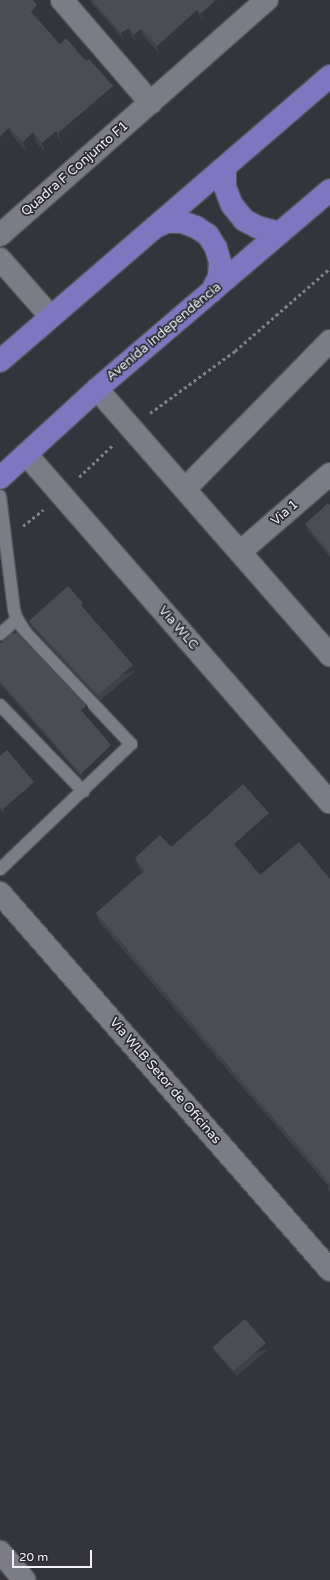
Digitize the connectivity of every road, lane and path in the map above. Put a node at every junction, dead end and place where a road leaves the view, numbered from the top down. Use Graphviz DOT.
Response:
graph roads {
  1 [pos="62,0"];
  2 [pos="267,0"];
  3 [pos="330,76"];
  4 [pos="151,102"];
  5 [pos="225,168"];
  6 [pos="330,190"];
  7 [pos="153,227"];
  8 [pos="279,233"];
  9 [pos="0,235"];
  10 [pos="0,259"];
  11 [pos="330,268"];
  12 [pos="212,291"];
  13 [pos="50,316"];
  14 [pos="330,342"];
  15 [pos="0,361"];
  16 [pos="97,389"];
  17 [pos="130,428"];
  18 [pos="26,454"];
  19 [pos="330,474"];
  20 [pos="0,478"];
  21 [pos="185,489"];
  22 [pos="61,494"];
  23 [pos="0,496"];
  24 [pos="6,541"];
  25 [pos="240,552"];
  26 [pos="17,619"];
  27 [pos="0,634"];
  28 [pos="330,655"];
  29 [pos="0,704"];
  30 [pos="83,790"];
  31 [pos="330,802"];
  32 [pos="0,869"];
  33 [pos="0,893"];
  34 [pos="330,1270"];
  35 [pos="0,1552"];
  36 [pos="24,1580"];
  1 -- 4 [label="street"];
  2 -- 4 [label="street, Quadra F Conjunto F1"];
  3 -- 5 [label="main road"];
  4 -- 9 [label="street, Quadra F Conjunto F1"];
  5 -- 7 [label="main road"];
  5 -- 8 [label="main road"];
  6 -- 8 [label="main road, Avenida Independência"];
  7 -- 12 [label="main road"];
  7 -- 13 [label="main road"];
  8 -- 12 [label="main road, Avenida Independência"];
  10 -- 13 [label="street"];
  11 -- 17 [label="path"];
  12 -- 16 [label="main road, Avenida Independência"];
  13 -- 15 [label="main road"];
  14 -- 21 [label="street"];
  16 -- 17 [label="street"];
  16 -- 18 [label="main road, Avenida Independência"];
  17 -- 21 [label="street"];
  17 -- 22 [label="path"];
  18 -- 20 [label="main road, Avenida Independência"];
  18 -- 22 [label="street, Via WLC"];
  19 -- 25 [label="street, Via 1"];
  21 -- 25 [label="street"];
  22 -- 24 [label="path"];
  22 -- 31 [label="street, Via WLC"];
  23 -- 24 [label="lane"];
  24 -- 26 [label="lane"];
  25 -- 28 [label="street"];
  26 -- 27 [label="lane"];
  26 -- 30 [label="lane"];
  29 -- 30 [label="lane"];
  30 -- 32 [label="lane"];
  33 -- 34 [label="street, Via WLB Setor de Oficinas"];
  35 -- 36 [label="street"];
}
